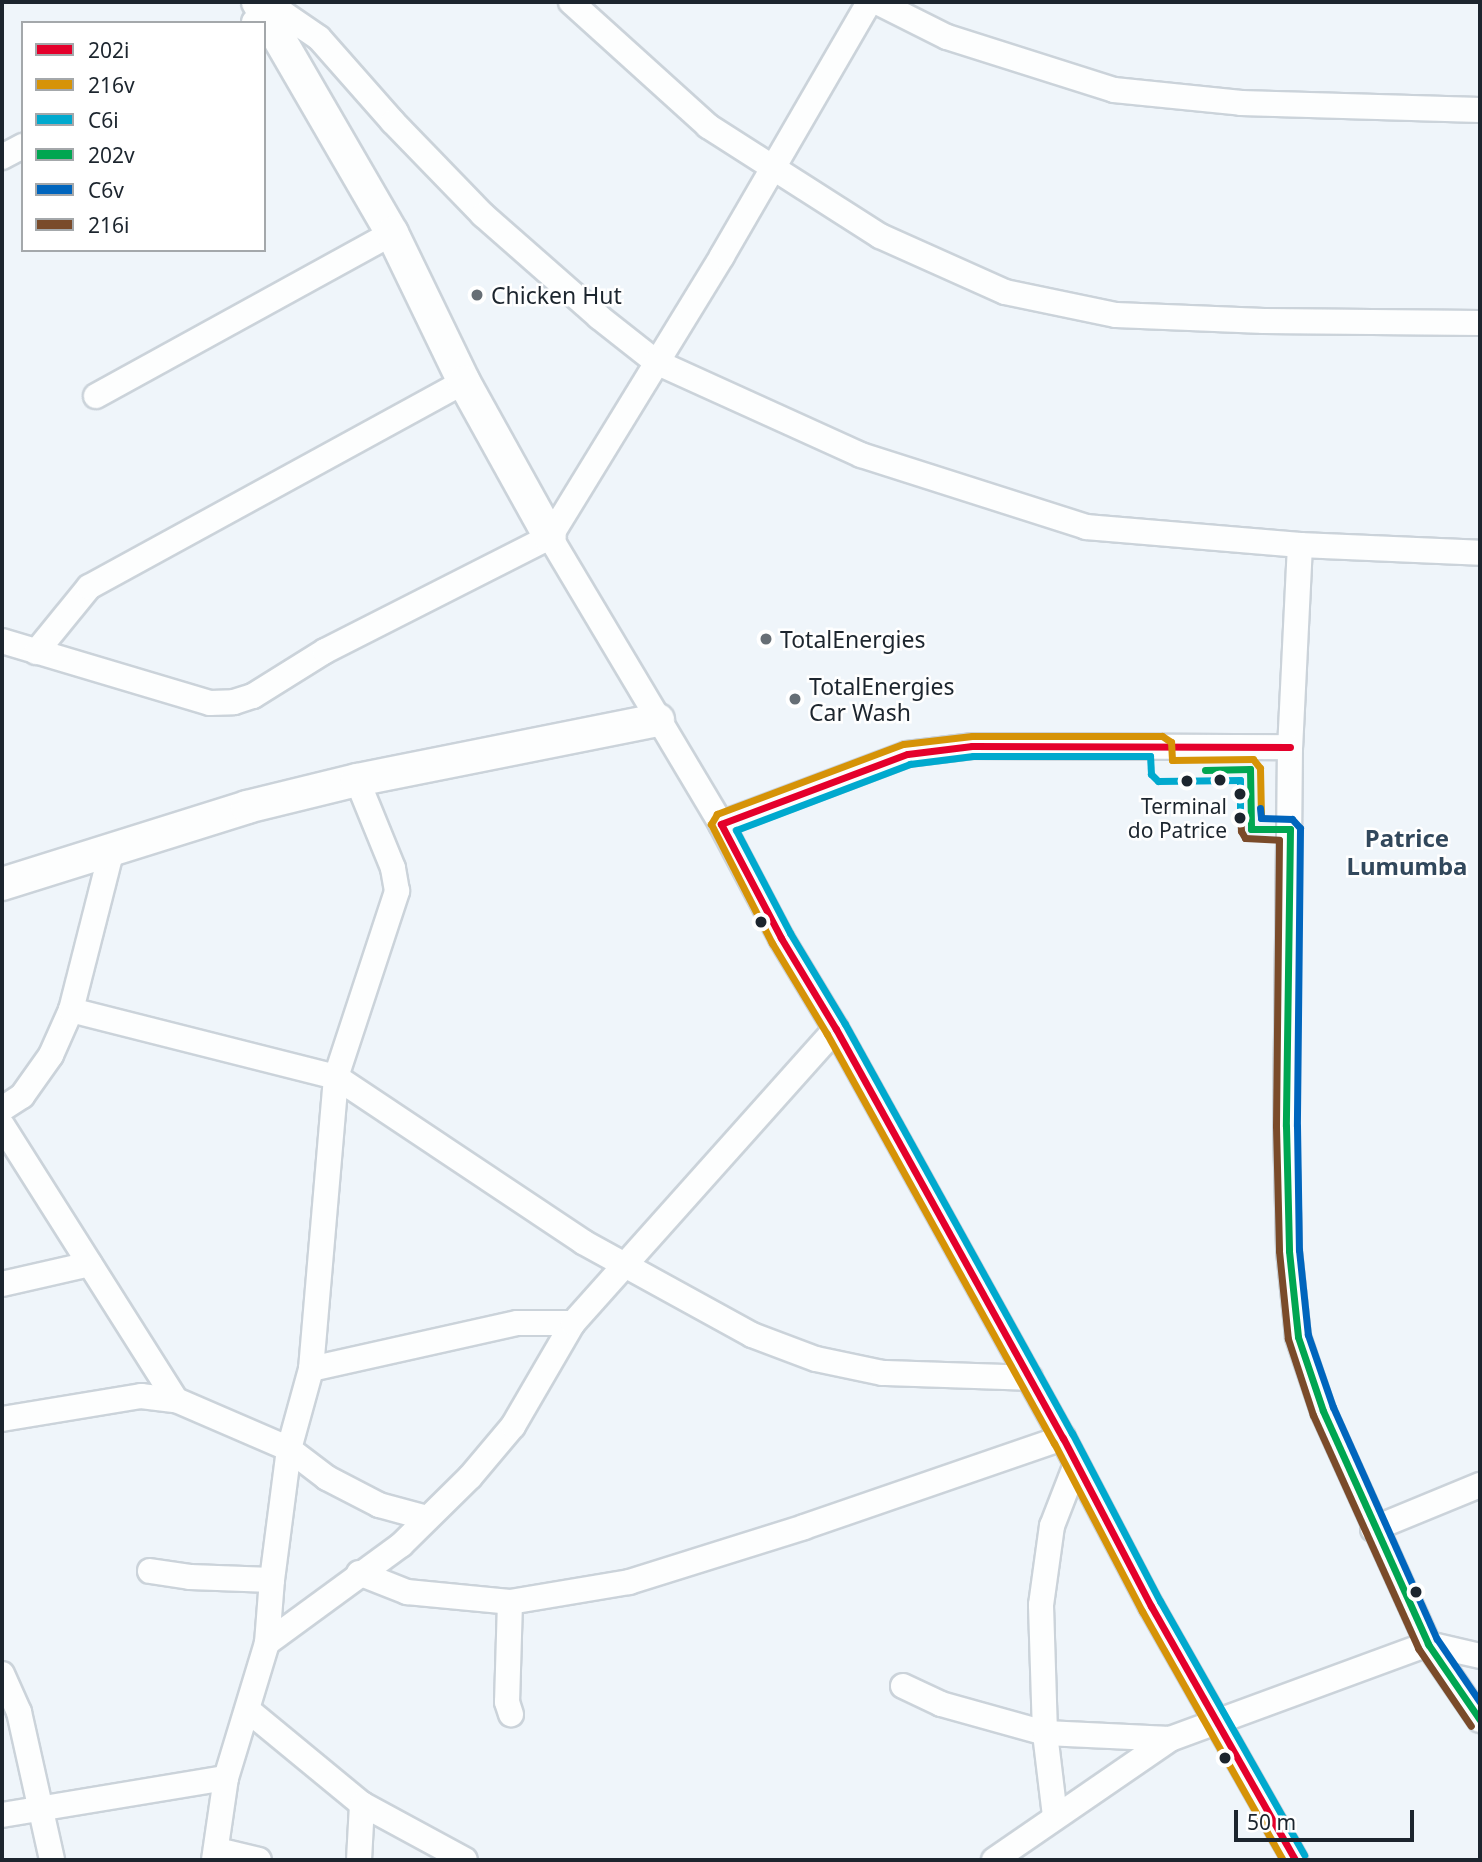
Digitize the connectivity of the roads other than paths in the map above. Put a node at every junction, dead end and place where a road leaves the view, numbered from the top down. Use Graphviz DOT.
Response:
graph roads {
  1 [pos="571,2"];
  2 [pos="869,2"];
  3 [pos="877,2"];
  4 [pos="258,13"];
  5 [pos="266,26"];
  6 [pos="1480,110"];
  7 [pos="21,147"];
  8 [pos="2,157"];
  9 [pos="774,167"];
  10 [pos="392,233"];
  11 [pos="1480,323"];
  12 [pos="656,362"];
  13 [pos="464,382"];
  14 [pos="96,396"];
  15 [pos="550,537"];
  16 [pos="1300,545"];
  17 [pos="1480,553"];
  18 [pos="2,640"];
  19 [pos="36,652"];
  20 [pos="658,720"];
  21 [pos="1290,747"];
  22 [pos="357,780"];
  23 [pos="720,824"];
  24 [pos="112,849"];
  25 [pos="2,884"];
  26 [pos="71,1010"];
  27 [pos="836,1029"];
  28 [pos="336,1077"];
  29 [pos="2,1108"];
  30 [pos="2,1125"];
  31 [pos="89,1264"];
  32 [pos="624,1267"];
  33 [pos="2,1284"];
  34 [pos="573,1323"];
  35 [pos="311,1369"];
  36 [pos="1030,1378"];
  37 [pos="176,1401"];
  38 [pos="2,1419"];
  39 [pos="1063,1437"];
  40 [pos="289,1449"];
  41 [pos="1076,1464"];
  42 [pos="1480,1485"];
  43 [pos="427,1518"];
  44 [pos="1373,1529"];
  45 [pos="150,1571"];
  46 [pos="359,1573"];
  47 [pos="272,1580"];
  48 [pos="510,1602"];
  49 [pos="267,1643"];
  50 [pos="1428,1644"];
  51 [pos="1480,1656"];
  52 [pos="2,1674"];
  53 [pos="903,1686"];
  54 [pos="248,1711"];
  55 [pos="1478,1711"];
  56 [pos="511,1714"];
  57 [pos="1217,1720"];
  58 [pos="1045,1732"];
  59 [pos="1170,1739"];
  60 [pos="226,1778"];
  61 [pos="362,1804"];
  62 [pos="43,1806"];
  63 [pos="2,1815"];
  64 [pos="1055,1816"];
  65 [pos="216,1855"];
  66 [pos="52,1860"];
  67 [pos="259,1860"];
  68 [pos="359,1860"];
  69 [pos="465,1860"];
  70 [pos="994,1860"];
  71 [pos="1295,1860"];
  1 -- 9 [label="street"];
  2 -- 9 [label="street"];
  3 -- 6 [label="street"];
  4 -- 12 [label="street"];
  5 -- 10 [label="street"];
  7 -- 8 [label="street"];
  9 -- 11 [label="street"];
  9 -- 12 [label="street"];
  10 -- 13 [label="street"];
  10 -- 14 [label="street"];
  12 -- 15 [label="street"];
  12 -- 16 [label="street"];
  13 -- 15 [label="street"];
  13 -- 19 [label="street"];
  15 -- 19 [label="street"];
  15 -- 20 [label="street"];
  16 -- 17 [label="street"];
  16 -- 21 [label="street"];
  18 -- 19 [label="street"];
  20 -- 22 [label="street"];
  20 -- 23 [label="street"];
  21 -- 23 [label="street"];
  21 -- 44 [label="street"];
  22 -- 24 [label="street"];
  22 -- 28 [label="street"];
  23 -- 27 [label="street"];
  24 -- 25 [label="street"];
  24 -- 26 [label="street"];
  26 -- 28 [label="street"];
  26 -- 29 [label="street"];
  27 -- 32 [label="street"];
  27 -- 36 [label="street"];
  28 -- 32 [label="street"];
  28 -- 35 [label="street"];
  30 -- 31 [label="street"];
  31 -- 33 [label="street"];
  31 -- 37 [label="street"];
  32 -- 34 [label="street"];
  32 -- 36 [label="street"];
  34 -- 35 [label="street"];
  34 -- 43 [label="street"];
  35 -- 40 [label="street"];
  36 -- 39 [label="street"];
  37 -- 38 [label="street"];
  37 -- 40 [label="street"];
  39 -- 41 [label="street"];
  39 -- 48 [label="street"];
  40 -- 43 [label="street"];
  40 -- 47 [label="street"];
  41 -- 57 [label="street"];
  41 -- 58 [label="street"];
  42 -- 44 [label="street"];
  43 -- 46 [label="street"];
  44 -- 50 [label="street"];
  45 -- 47 [label="street"];
  46 -- 48 [label="street"];
  46 -- 49 [label="street"];
  47 -- 49 [label="street"];
  48 -- 56 [label="street"];
  49 -- 54 [label="street"];
  50 -- 51 [label="street"];
  50 -- 55 [label="street"];
  50 -- 57 [label="street"];
  52 -- 62 [label="street"];
  53 -- 58 [label="street"];
  54 -- 60 [label="street"];
  54 -- 61 [label="street"];
  57 -- 59 [label="street"];
  57 -- 71 [label="street"];
  58 -- 59 [label="street"];
  58 -- 64 [label="street"];
  59 -- 64 [label="street"];
  60 -- 62 [label="street"];
  60 -- 65 [label="street"];
  61 -- 68 [label="street"];
  61 -- 69 [label="street"];
  62 -- 63 [label="street"];
  62 -- 66 [label="street"];
  64 -- 70 [label="street"];
  65 -- 67 [label="street"];
}
